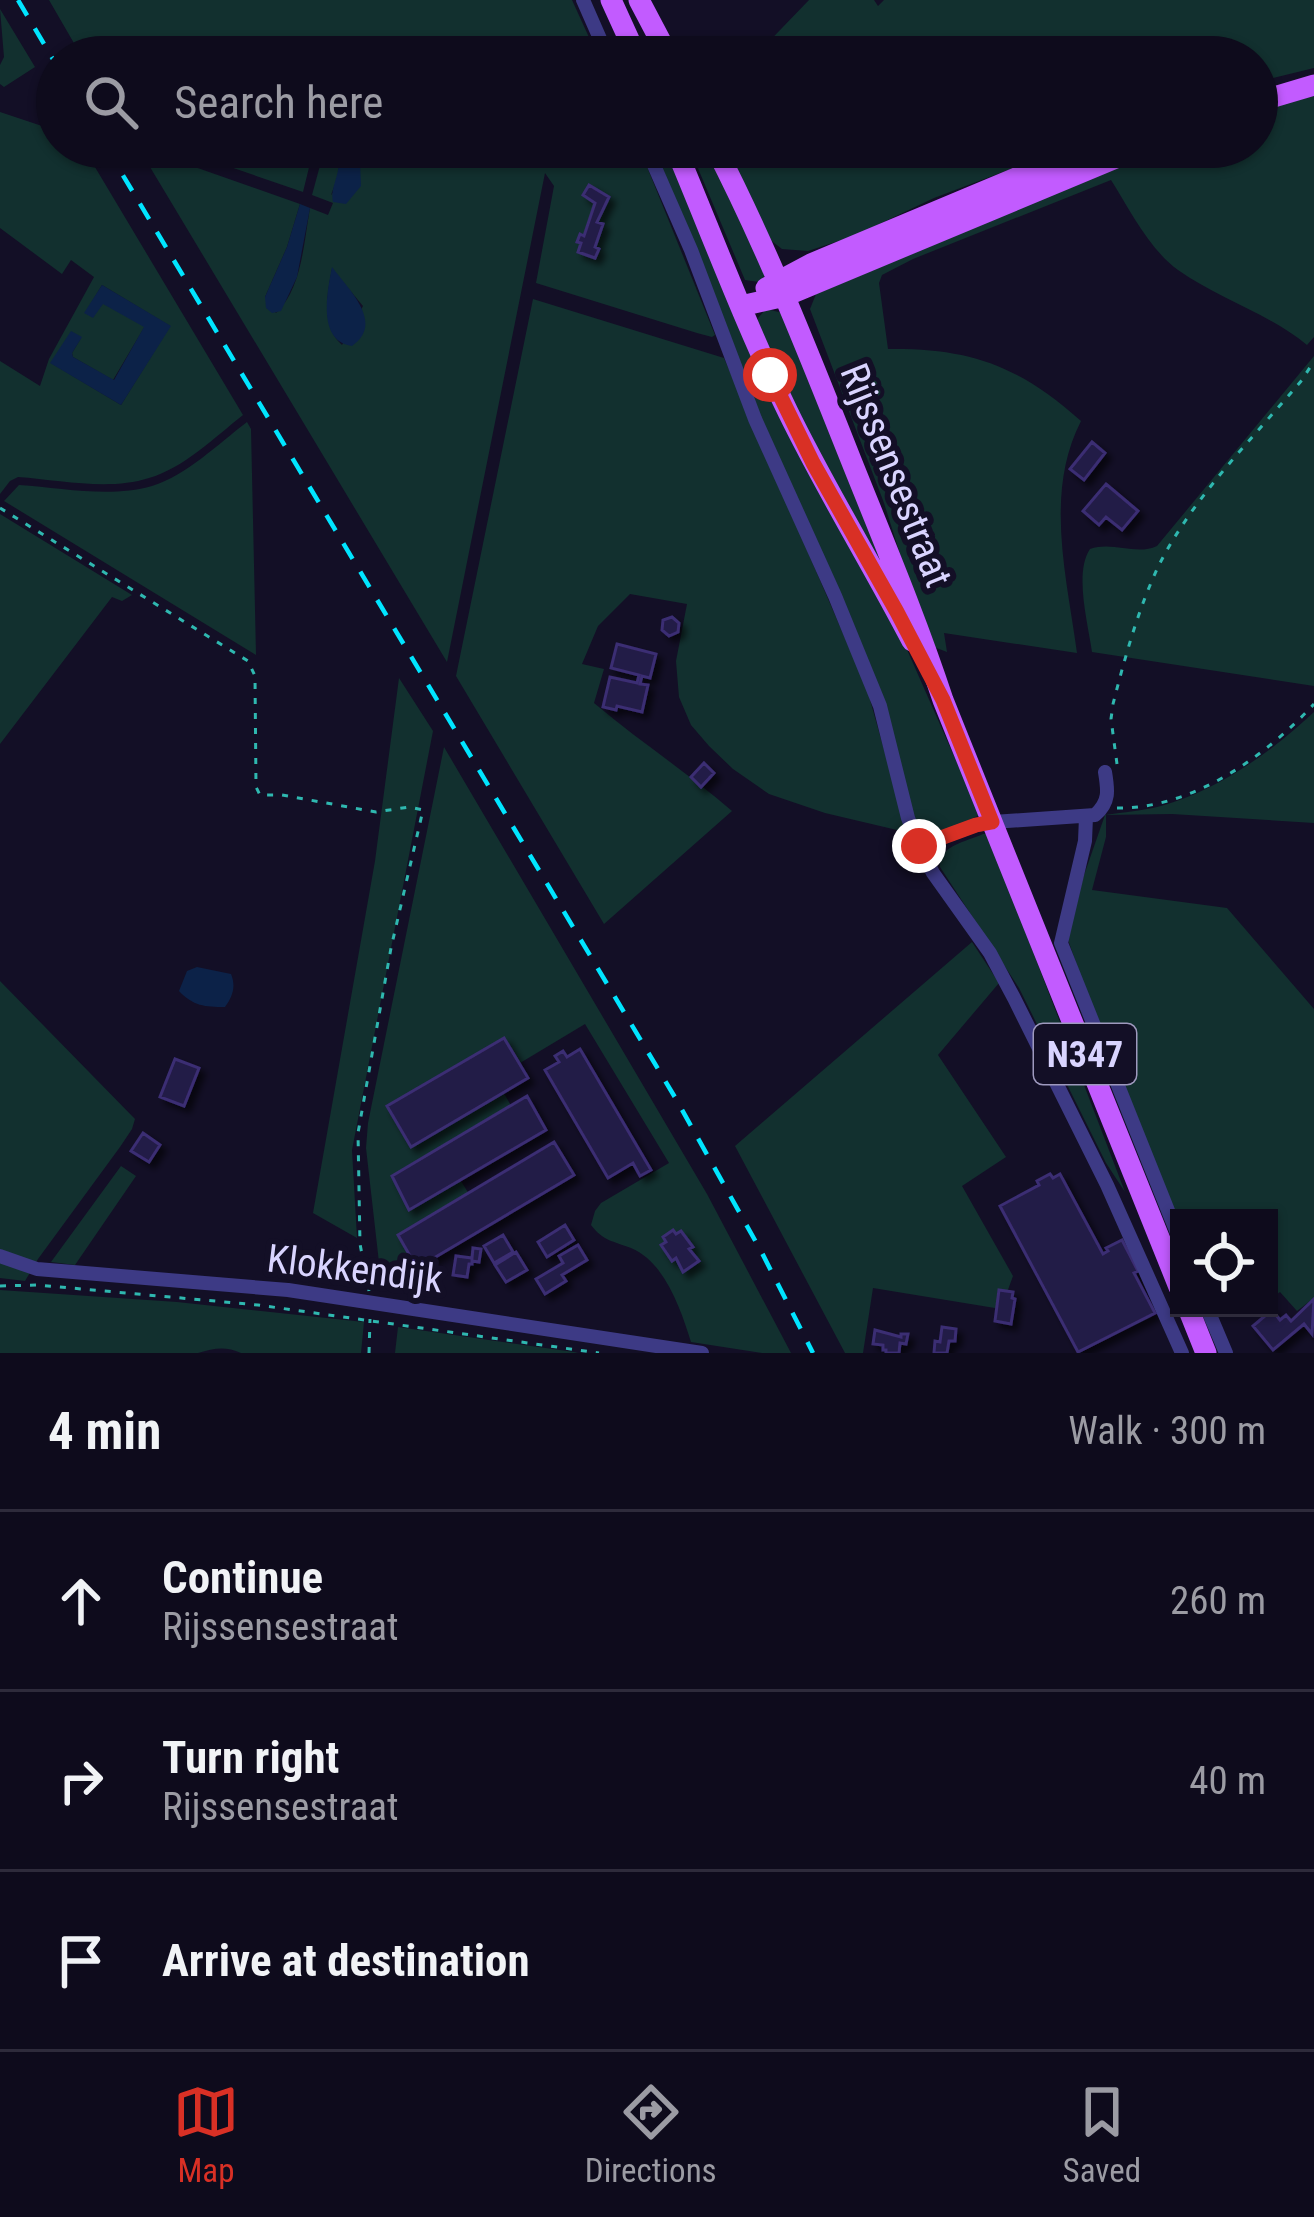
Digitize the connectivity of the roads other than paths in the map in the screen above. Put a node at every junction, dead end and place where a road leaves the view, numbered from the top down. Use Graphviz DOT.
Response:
graph roads {
  1 [pos="583,0"];
  2 [pos="611,0"];
  3 [pos="639,0"];
  4 [pos="599,36"];
  5 [pos="627,36"];
  6 [pos="658,36"];
  7 [pos="1314,84"];
  8 [pos="1278,87"];
  9 [pos="1278,95"];
  10 [pos="655,168"];
  11 [pos="684,168"];
  12 [pos="727,168"];
  13 [pos="1044,168"];
  14 [pos="1088,168"];
  15 [pos="782,288"];
  16 [pos="741,306"];
  17 [pos="943,700"];
  18 [pos="1112,775"];
  19 [pos="1086,817"];
  20 [pos="992,822"];
  21 [pos="919,846"];
  22 [pos="1170,1216"];
  23 [pos="0,1256"];
  24 [pos="1170,1265"];
  25 [pos="1192,1317"];
  26 [pos="1212,1317"];
  27 [pos="702,1353"];
  28 [pos="1182,1353"];
  29 [pos="1206,1353"];
  30 [pos="1226,1353"];
  1 -- 4 [label="street"];
  2 -- 5 [label="main road"];
  3 -- 6 [label="main road"];
  7 -- 8 [label="main road"];
  7 -- 9 [label="main road"];
  10 -- 21 [label="street"];
  11 -- 16 [label="main road, Rijssensestraat"];
  12 -- 15 [label="main road, Rijssensestraat"];
  13 -- 15 [label="main road"];
  14 -- 15 [label="main road"];
  15 -- 16 [label="main road"];
  15 -- 17 [label="main road, Rijssensestraat / N347"];
  16 -- 17 [label="main road, Rijssensestraat / N347"];
  17 -- 20 [label="main road, Rijssensestraat / N347"];
  18 -- 19 [label="street"];
  19 -- 20 [label="street"];
  19 -- 22 [label="street"];
  20 -- 21 [label="street"];
  20 -- 24 [label="main road, Rijssensestraat / N347"];
  21 -- 28 [label="street"];
  23 -- 27 [label="street, Klokkendijk"];
  25 -- 29 [label="main road"];
  26 -- 30 [label="street"];
}
